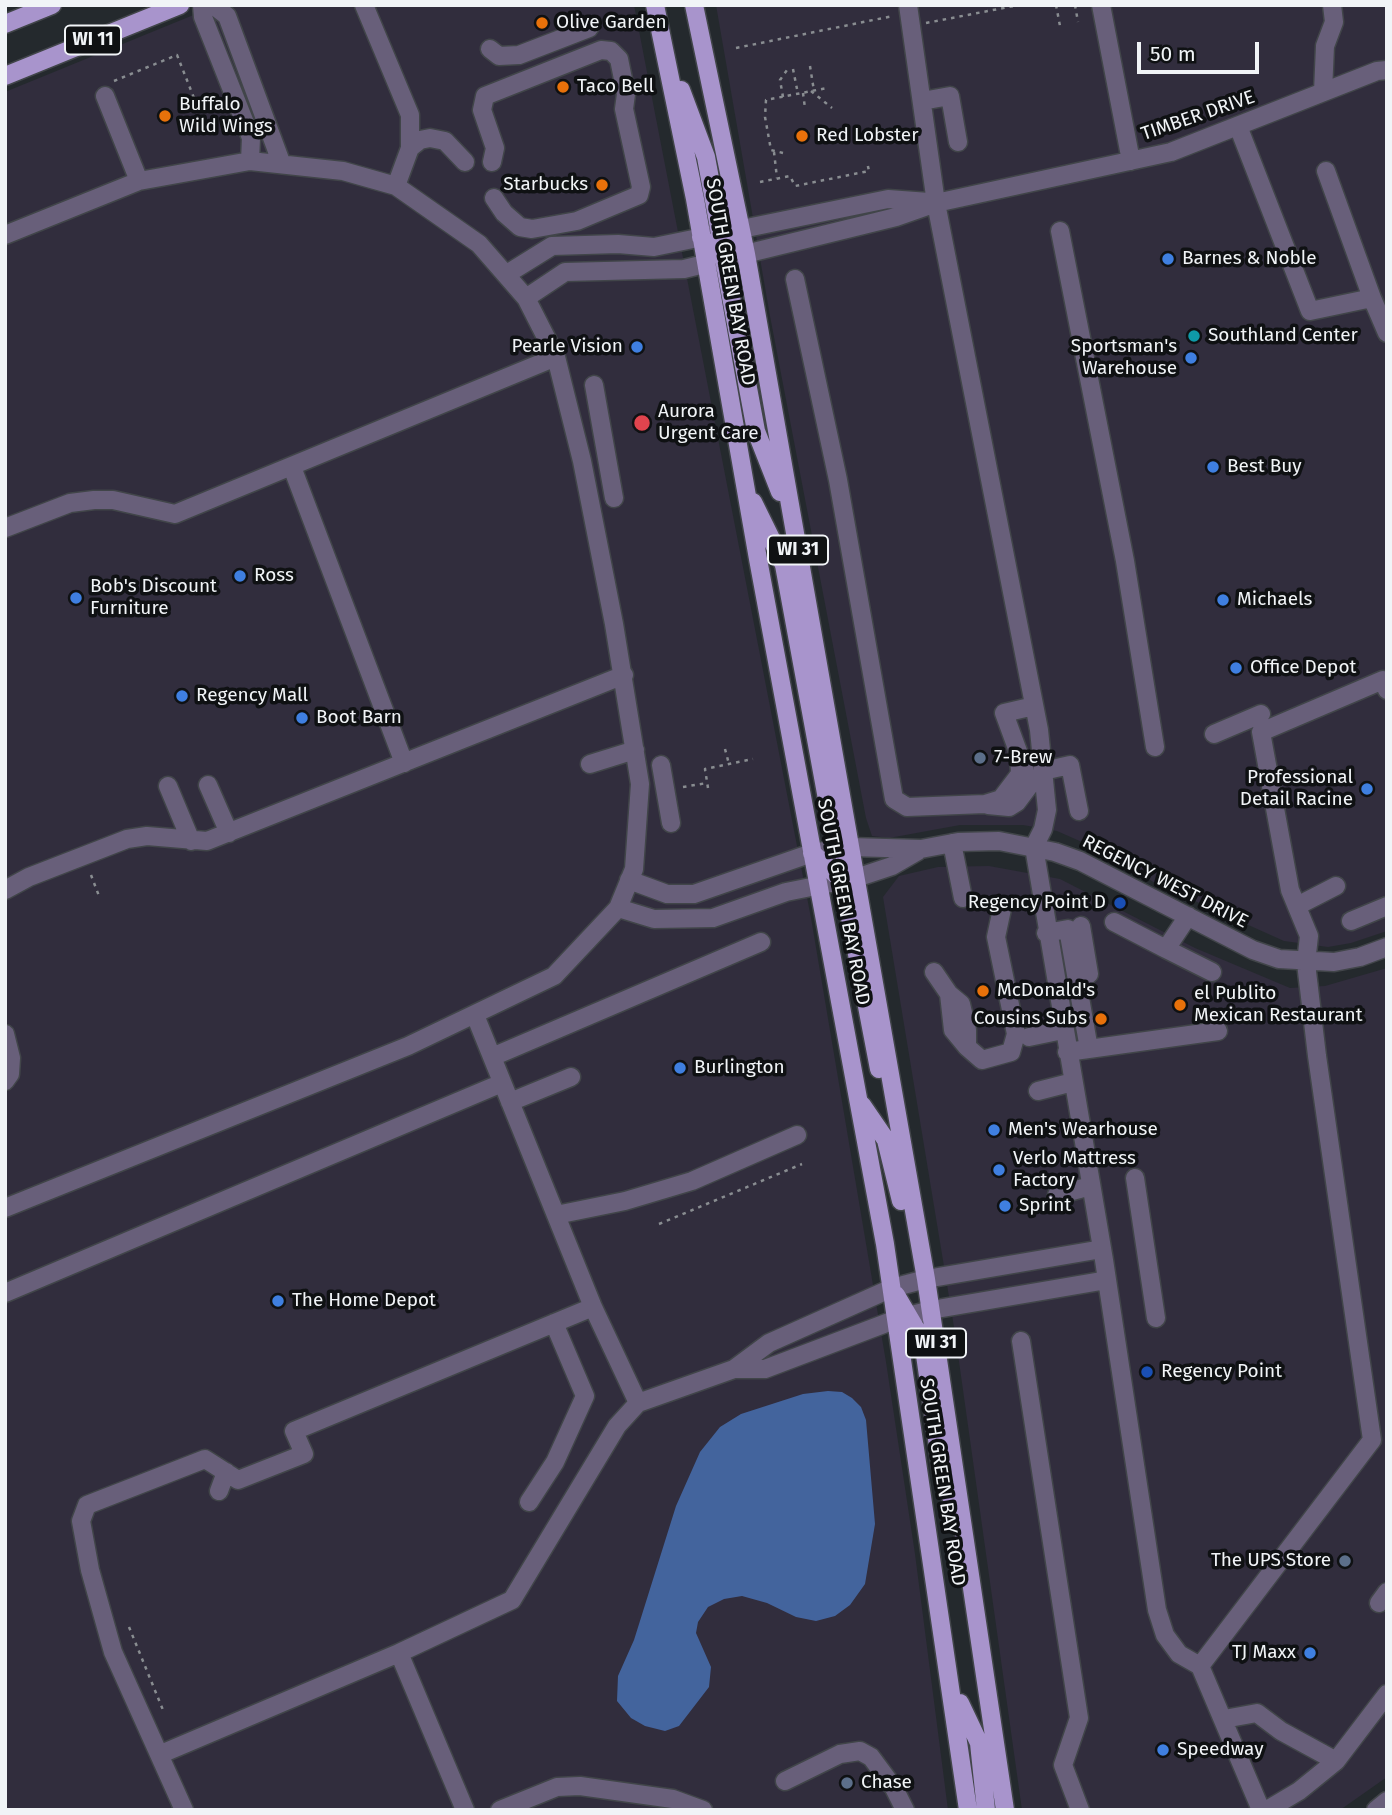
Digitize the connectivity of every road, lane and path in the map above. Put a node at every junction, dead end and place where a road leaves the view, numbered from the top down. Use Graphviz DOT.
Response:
graph roads {
  1 [pos="52,5"];
  2 [pos="180,5"];
  3 [pos="202,5"];
  4 [pos="213,5"];
  5 [pos="364,5"];
  6 [pos="656,5"];
  7 [pos="694,5"];
  8 [pos="908,5"];
  9 [pos="1019,5"];
  10 [pos="1056,5"];
  11 [pos="1075,5"];
  12 [pos="1101,5"];
  13 [pos="1332,5"];
  14 [pos="21,11"];
  15 [pos="1078,22"];
  16 [pos="5,24"];
  17 [pos="911,26"];
  18 [pos="1060,26"];
  19 [pos="589,28"];
  20 [pos="662,40"];
  21 [pos="736,48"];
  22 [pos="490,49"];
  23 [pos="810,66"];
  24 [pos="793,69"];
  25 [pos="787,70"];
  26 [pos="1387,70"];
  27 [pos="5,75"];
  28 [pos="827,88"];
  29 [pos="108,89"];
  30 [pos="813,91"];
  31 [pos="1324,92"];
  32 [pos="800,93"];
  33 [pos="783,97"];
  34 [pos="922,101"];
  35 [pos="196,103"];
  36 [pos="805,108"];
  37 [pos="832,108"];
  38 [pos="1238,126"];
  39 [pos="958,142"];
  40 [pos="410,148"];
  41 [pos="774,152"];
  42 [pos="783,153"];
  43 [pos="1131,160"];
  44 [pos="250,161"];
  45 [pos="281,162"];
  46 [pos="465,162"];
  47 [pos="492,162"];
  48 [pos="867,162"];
  49 [pos="1326,171"];
  50 [pos="777,178"];
  51 [pos="139,181"];
  52 [pos="760,182"];
  53 [pos="396,186"];
  54 [pos="494,198"];
  55 [pos="936,203"];
  56 [pos="740,229"];
  57 [pos="1060,231"];
  58 [pos="720,233"];
  59 [pos="5,235"];
  60 [pos="701,237"];
  61 [pos="746,254"];
  62 [pos="724,259"];
  63 [pos="705,263"];
  64 [pos="507,274"];
  65 [pos="794,279"];
  66 [pos="526,298"];
  67 [pos="1372,298"];
  68 [pos="1387,333"];
  69 [pos="556,357"];
  70 [pos="594,385"];
  71 [pos="597,409"];
  72 [pos="570,413"];
  73 [pos="292,467"];
  74 [pos="744,483"];
  75 [pos="614,498"];
  76 [pos="5,528"];
  77 [pos="794,528"];
  78 [pos="624,675"];
  79 [pos="1387,690"];
  80 [pos="1034,706"];
  81 [pos="1261,714"];
  82 [pos="1214,734"];
  83 [pos="1155,747"];
  84 [pos="725,749"];
  85 [pos="635,750"];
  86 [pos="753,759"];
  87 [pos="404,763"];
  88 [pos="590,764"];
  89 [pos="729,764"];
  90 [pos="662,765"];
  91 [pos="1043,771"];
  92 [pos="707,783"];
  93 [pos="208,785"];
  94 [pos="168,786"];
  95 [pos="673,789"];
  96 [pos="708,789"];
  97 [pos="1079,811"];
  98 [pos="671,823"];
  99 [pos="229,833"];
  100 [pos="191,841"];
  101 [pos="952,844"];
  102 [pos="845,847"];
  103 [pos="1034,847"];
  104 [pos="921,849"];
  105 [pos="812,853"];
  106 [pos="91,875"];
  107 [pos="849,879"];
  108 [pos="629,880"];
  109 [pos="1336,886"];
  110 [pos="819,887"];
  111 [pos="5,890"];
  112 [pos="99,896"];
  113 [pos="963,898"];
  114 [pos="1297,906"];
  115 [pos="1387,906"];
  116 [pos="618,908"];
  117 [pos="1002,909"];
  118 [pos="1188,916"];
  119 [pos="1351,921"];
  120 [pos="1114,922"];
  121 [pos="1074,928"];
  122 [pos="1046,933"];
  123 [pos="761,942"];
  124 [pos="1387,947"];
  125 [pos="1166,949"];
  126 [pos="1306,963"];
  127 [pos="934,972"];
  128 [pos="1212,972"];
  129 [pos="1089,974"];
  130 [pos="475,1015"];
  131 [pos="1063,1030"];
  132 [pos="1218,1031"];
  133 [pos="5,1034"];
  134 [pos="1029,1037"];
  135 [pos="1089,1049"];
  136 [pos="1067,1052"];
  137 [pos="492,1057"];
  138 [pos="1055,1074"];
  139 [pos="571,1077"];
  140 [pos="5,1081"];
  141 [pos="1073,1082"];
  142 [pos="502,1083"];
  143 [pos="858,1099"];
  144 [pos="510,1102"];
  145 [pos="797,1135"];
  146 [pos="802,1164"];
  147 [pos="1135,1178"];
  148 [pos="1091,1186"];
  149 [pos="1057,1195"];
  150 [pos="5,1208"];
  151 [pos="556,1215"];
  152 [pos="659,1224"];
  153 [pos="1102,1249"];
  154 [pos="921,1280"];
  155 [pos="1107,1280"];
  156 [pos="892,1288"];
  157 [pos="5,1293"];
  158 [pos="593,1307"];
  159 [pos="931,1310"];
  160 [pos="903,1318"];
  161 [pos="1156,1318"];
  162 [pos="554,1323"];
  163 [pos="1021,1340"];
  164 [pos="734,1369"];
  165 [pos="638,1403"];
  166 [pos="226,1472"];
  167 [pos="219,1491"];
  168 [pos="529,1502"];
  169 [pos="967,1548"];
  170 [pos="129,1627"];
  171 [pos="399,1653"];
  172 [pos="1200,1666"];
  173 [pos="951,1684"];
  174 [pos="1387,1694"];
  175 [pos="163,1710"];
  176 [pos="1224,1719"];
  177 [pos="161,1754"];
  178 [pos="1336,1761"];
  179 [pos="785,1781"];
  180 [pos="1387,1801"];
  181 [pos="184,1810"];
  182 [pos="465,1810"];
  183 [pos="500,1810"];
  184 [pos="704,1810"];
  185 [pos="905,1810"];
  186 [pos="968,1810"];
  187 [pos="986,1810"];
  188 [pos="1005,1810"];
  189 [pos="1080,1810"];
  190 [pos="1261,1810"];
  191 [pos="1267,1810"];
  192 [pos="1376,1810"];
  1 -- 14 [label="main road, WI 11"];
  2 -- 27 [label="main road, WI 11"];
  3 -- 44 [label="street"];
  4 -- 45 [label="street"];
  5 -- 40 [label="street"];
  6 -- 20 [label="main road, SOUTH GREEN BAY ROAD / WI 31"];
  7 -- 56 [label="main road, SOUTH GREEN BAY ROAD / WI 31"];
  8 -- 17 [label="street"];
  9 -- 17 [label="path"];
  10 -- 18 [label="path"];
  11 -- 15 [label="path"];
  12 -- 43 [label="street"];
  13 -- 31 [label="street"];
  14 -- 16 [label="main road, WI 11"];
  17 -- 21 [label="path"];
  17 -- 34 [label="street"];
  19 -- 22 [label="street"];
  20 -- 58 [label="main road"];
  20 -- 60 [label="main road, SOUTH GREEN BAY ROAD / WI 31"];
  23 -- 30 [label="path"];
  24 -- 32 [label="path"];
  25 -- 33 [label="path"];
  26 -- 31 [label="street, TIMBER DRIVE"];
  28 -- 30 [label="path"];
  29 -- 35 [label="path"];
  29 -- 51 [label="street"];
  30 -- 32 [label="path"];
  30 -- 37 [label="path"];
  31 -- 38 [label="street, TIMBER DRIVE"];
  32 -- 33 [label="path"];
  32 -- 36 [label="path"];
  33 -- 41 [label="path"];
  34 -- 39 [label="street"];
  34 -- 55 [label="street"];
  38 -- 43 [label="street, TIMBER DRIVE"];
  38 -- 67 [label="street"];
  40 -- 46 [label="street"];
  40 -- 53 [label="street"];
  41 -- 42 [label="path"];
  41 -- 50 [label="path"];
  43 -- 55 [label="street, TIMBER DRIVE"];
  44 -- 45 [label="street"];
  44 -- 51 [label="street"];
  45 -- 53 [label="street"];
  47 -- 54 [label="street"];
  48 -- 50 [label="path"];
  49 -- 67 [label="street"];
  50 -- 52 [label="path"];
  51 -- 59 [label="street"];
  53 -- 64 [label="street"];
  55 -- 56 [label="street, TIMBER DRIVE"];
  55 -- 61 [label="street, TIMBER DRIVE"];
  55 -- 80 [label="street"];
  56 -- 58 [label="street, TIMBER DRIVE"];
  56 -- 61 [label="main road, SOUTH GREEN BAY ROAD / WI 31"];
  57 -- 83 [label="street"];
  58 -- 60 [label="street, TIMBER DRIVE"];
  58 -- 61 [label="main road"];
  60 -- 62 [label="main road"];
  60 -- 63 [label="main road, SOUTH GREEN BAY ROAD / WI 31"];
  60 -- 64 [label="street, TIMBER DRIVE"];
  61 -- 62 [label="street, TIMBER DRIVE"];
  61 -- 77 [label="main road, SOUTH GREEN BAY ROAD / WI 31"];
  62 -- 63 [label="street, TIMBER DRIVE"];
  62 -- 77 [label="main road"];
  63 -- 66 [label="street, TIMBER DRIVE"];
  63 -- 74 [label="main road, SOUTH GREEN BAY ROAD / WI 31"];
  64 -- 66 [label="street"];
  65 -- 80 [label="street"];
  66 -- 69 [label="street"];
  67 -- 68 [label="street"];
  69 -- 72 [label="street"];
  69 -- 73 [label="street"];
  70 -- 71 [label="street"];
  71 -- 72 [label="street"];
  71 -- 75 [label="street"];
  72 -- 78 [label="street"];
  73 -- 76 [label="street"];
  73 -- 87 [label="street"];
  74 -- 102 [label="main road"];
  74 -- 105 [label="main road, SOUTH GREEN BAY ROAD / WI 31"];
  77 -- 102 [label="main road, SOUTH GREEN BAY ROAD / WI 31"];
  78 -- 85 [label="street"];
  78 -- 87 [label="street"];
  79 -- 114 [label="street"];
  80 -- 91 [label="street"];
  81 -- 82 [label="street"];
  84 -- 89 [label="path"];
  85 -- 88 [label="street"];
  85 -- 108 [label="street"];
  86 -- 89 [label="path"];
  87 -- 99 [label="street"];
  89 -- 92 [label="path"];
  90 -- 98 [label="street"];
  91 -- 97 [label="street"];
  91 -- 103 [label="street"];
  92 -- 95 [label="path"];
  92 -- 96 [label="path"];
  93 -- 99 [label="street"];
  94 -- 100 [label="street"];
  99 -- 100 [label="street"];
  100 -- 111 [label="street"];
  101 -- 103 [label="street, REGENCY WEST DRIVE"];
  101 -- 104 [label="street, REGENCY WEST DRIVE"];
  101 -- 113 [label="street"];
  102 -- 104 [label="street, REGENCY WEST DRIVE"];
  102 -- 105 [label="street, REGENCY WEST DRIVE"];
  102 -- 107 [label="main road"];
  103 -- 118 [label="street, REGENCY WEST DRIVE"];
  103 -- 122 [label="street"];
  104 -- 107 [label="street, REGENCY WEST DRIVE"];
  105 -- 107 [label="main road"];
  105 -- 108 [label="street, REGENCY WEST DRIVE"];
  105 -- 110 [label="main road, SOUTH GREEN BAY ROAD / WI 31"];
  106 -- 112 [label="path"];
  107 -- 110 [label="street, REGENCY WEST DRIVE"];
  107 -- 154 [label="main road"];
  108 -- 116 [label="street"];
  109 -- 114 [label="street"];
  110 -- 116 [label="street, REGENCY WEST DRIVE"];
  110 -- 143 [label="main road, SOUTH GREEN BAY ROAD / WI 31"];
  114 -- 126 [label="street"];
  115 -- 119 [label="street"];
  116 -- 130 [label="street"];
  117 -- 127 [label="street"];
  118 -- 125 [label="street"];
  118 -- 126 [label="street, REGENCY WEST DRIVE"];
  120 -- 125 [label="street"];
  121 -- 122 [label="street"];
  121 -- 129 [label="street"];
  121 -- 135 [label="street"];
  122 -- 131 [label="street"];
  123 -- 137 [label="street"];
  124 -- 126 [label="street, REGENCY WEST DRIVE"];
  125 -- 128 [label="street"];
  126 -- 172 [label="street"];
  130 -- 137 [label="street"];
  130 -- 150 [label="street"];
  131 -- 134 [label="street"];
  131 -- 136 [label="street"];
  132 -- 135 [label="street"];
  133 -- 140 [label="street"];
  135 -- 136 [label="street"];
  136 -- 141 [label="street"];
  137 -- 142 [label="street"];
  138 -- 141 [label="street"];
  139 -- 144 [label="street"];
  141 -- 148 [label="street"];
  142 -- 144 [label="street"];
  142 -- 157 [label="street"];
  143 -- 154 [label="main road"];
  143 -- 156 [label="main road, SOUTH GREEN BAY ROAD / WI 31"];
  144 -- 151 [label="street"];
  145 -- 151 [label="street"];
  146 -- 152 [label="path"];
  147 -- 161 [label="street"];
  148 -- 149 [label="street"];
  148 -- 153 [label="street"];
  151 -- 158 [label="street"];
  153 -- 154 [label="street"];
  153 -- 155 [label="street"];
  154 -- 156 [label="street"];
  154 -- 159 [label="main road, SOUTH GREEN BAY ROAD"];
  155 -- 159 [label="street"];
  155 -- 172 [label="street"];
  156 -- 160 [label="main road, SOUTH GREEN BAY ROAD / WI 31"];
  156 -- 164 [label="street"];
  158 -- 162 [label="street"];
  158 -- 165 [label="street"];
  159 -- 160 [label="street"];
  159 -- 169 [label="main road, SOUTH GREEN BAY ROAD / WI 31"];
  160 -- 164 [label="street"];
  160 -- 169 [label="main road"];
  160 -- 173 [label="main road, SOUTH GREEN BAY ROAD / WI 31"];
  162 -- 166 [label="street"];
  162 -- 168 [label="street"];
  163 -- 189 [label="street"];
  164 -- 165 [label="street"];
  165 -- 171 [label="street"];
  166 -- 167 [label="street"];
  166 -- 177 [label="street"];
  169 -- 188 [label="main road, SOUTH GREEN BAY ROAD / WI 31"];
  170 -- 175 [label="path"];
  171 -- 177 [label="street"];
  171 -- 182 [label="street"];
  172 -- 176 [label="street"];
  173 -- 186 [label="main road, SOUTH GREEN BAY ROAD / WI 31"];
  173 -- 187 [label="main road"];
  174 -- 178 [label="street"];
  176 -- 178 [label="street"];
  176 -- 190 [label="street"];
  177 -- 181 [label="street"];
  178 -- 191 [label="street"];
  179 -- 185 [label="street"];
  180 -- 192 [label="street"];
  183 -- 184 [label="street"];
}
